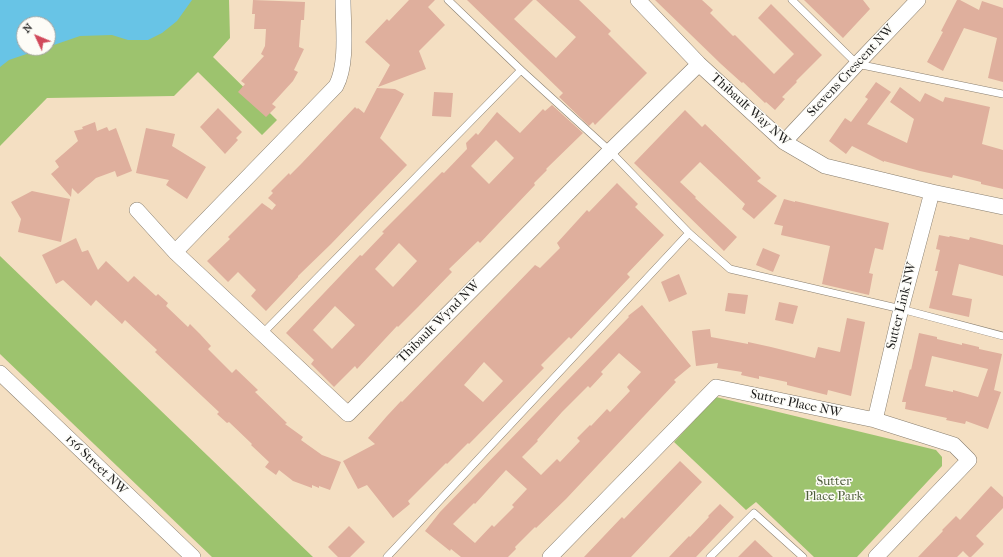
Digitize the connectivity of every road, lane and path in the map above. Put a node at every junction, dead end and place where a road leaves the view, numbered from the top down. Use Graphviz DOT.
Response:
graph roads {
  1 [pos="343,0"];
  2 [pos="448,0"];
  3 [pos="638,0"];
  4 [pos="792,0"];
  5 [pos="918,0"];
  6 [pos="699,64"];
  7 [pos="857,64"];
  8 [pos="521,70"];
  9 [pos="1003,94"];
  10 [pos="784,142"];
  11 [pos="610,151"];
  12 [pos="932,192"];
  13 [pos="1003,207"];
  14 [pos="137,210"];
  15 [pos="689,234"];
  16 [pos="175,252"];
  17 [pos="901,309"];
  18 [pos="262,334"];
  19 [pos="1003,336"];
  20 [pos="0,373"];
  21 [pos="875,420"];
  22 [pos="193,557"];
  23 [pos="387,557"];
  24 [pos="550,557"];
  25 [pos="710,557"];
  26 [pos="803,557"];
  27 [pos="876,557"];
  1 -- 16 [label="street"];
  2 -- 8 [label="lane"];
  3 -- 6 [label="street, Thibault Way NW"];
  4 -- 7 [label="lane"];
  5 -- 7 [label="street, Stevens Crescent NW"];
  6 -- 10 [label="street, Thibault Way NW"];
  6 -- 11 [label="street, Thibault Wynd NW"];
  7 -- 9 [label="lane"];
  7 -- 10 [label="street, Stevens Crescent NW"];
  8 -- 11 [label="lane"];
  8 -- 18 [label="lane"];
  10 -- 12 [label="street, Thibault Way NW"];
  11 -- 15 [label="lane"];
  11 -- 18 [label="street, Thibault Wynd NW"];
  12 -- 13 [label="street, Thibault Way NW"];
  12 -- 17 [label="street, Sutter Link NW"];
  14 -- 16 [label="street, Thibault Wynd NW"];
  15 -- 17 [label="lane"];
  15 -- 23 [label="lane"];
  16 -- 18 [label="street, Thibault Wynd NW"];
  17 -- 19 [label="lane"];
  17 -- 21 [label="street, Sutter Link NW"];
  20 -- 22 [label="street, 156 Street NW"];
  21 -- 24 [label="street, Sutter Place NW"];
  21 -- 27 [label="street, Sutter Place NW"];
  25 -- 26 [label="lane"];
}
